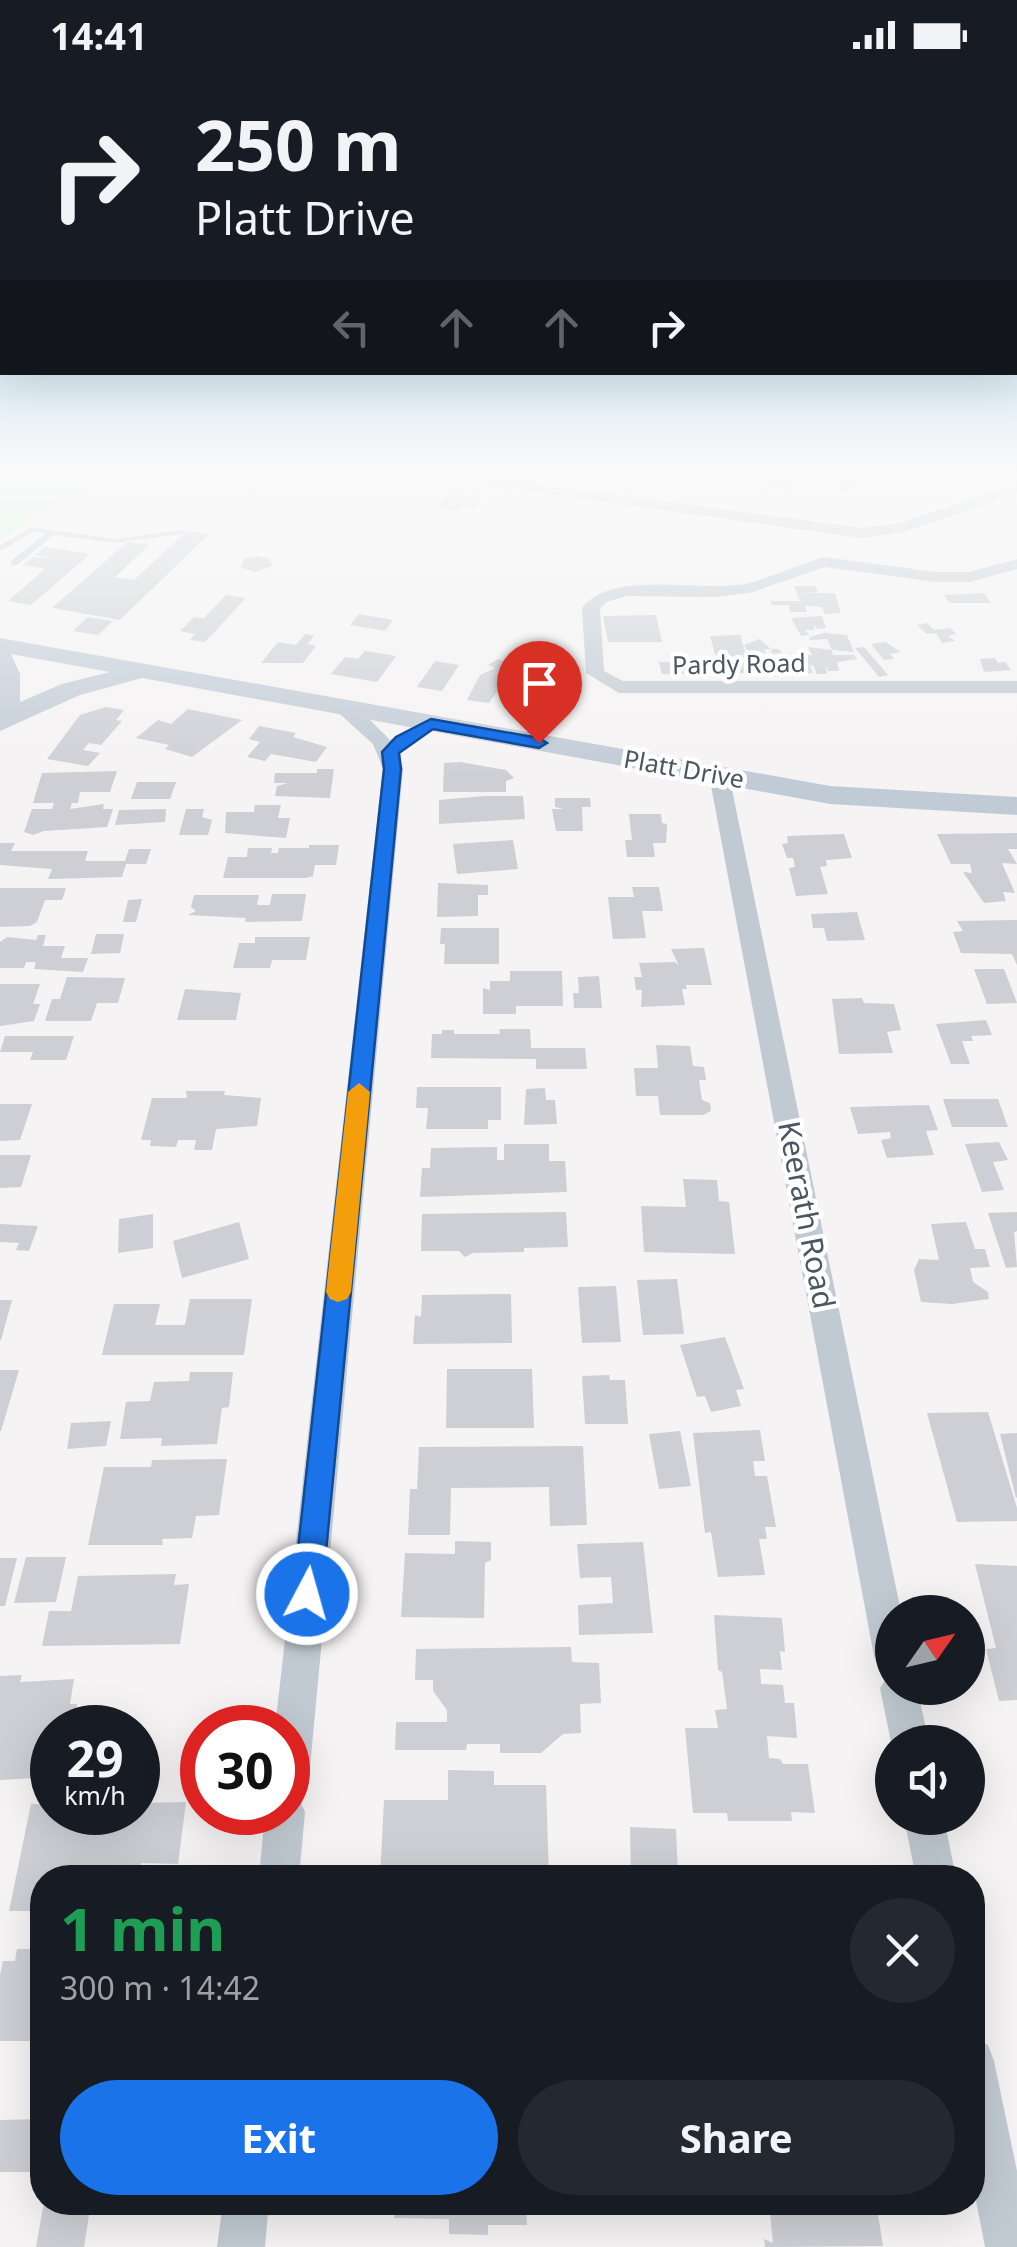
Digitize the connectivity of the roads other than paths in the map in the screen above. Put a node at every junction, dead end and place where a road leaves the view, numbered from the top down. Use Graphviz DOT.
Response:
graph roads {
  1 [pos="782,577"];
  2 [pos="933,577"];
  3 [pos="971,577"];
  4 [pos="0,645"];
  5 [pos="0,657"];
  6 [pos="148,672"];
  7 [pos="1017,687"];
  8 [pos="342,707"];
  9 [pos="1,721"];
  10 [pos="431,724"];
  11 [pos="390,752"];
  12 [pos="718,775"];
  13 [pos="1017,806"];
  14 [pos="880,1595"];
  15 [pos="297,1705"];
  16 [pos="283,1835"];
  17 [pos="927,1835"];
  18 [pos="279,1865"];
  19 [pos="933,1865"];
  20 [pos="985,2126"];
  21 [pos="245,2215"];
  22 [pos="241,2247"];
  23 [pos="1009,2247"];
  1 -- 7 [label="street, Pardy Road"];
  2 -- 3 [label="street, Pardy Road"];
  4 -- 6 [label="street, Platt Drive"];
  5 -- 9 [label="street"];
  6 -- 8 [label="street, Platt Drive"];
  6 -- 9 [label="street"];
  8 -- 10 [label="street, Platt Drive"];
  8 -- 11 [label="street"];
  10 -- 11 [label="street"];
  10 -- 12 [label="street, Platt Drive"];
  11 -- 15 [label="street"];
  12 -- 13 [label="street, Platt Drive"];
  12 -- 14 [label="street, Keerath Road"];
  16 -- 18 [label="street"];
  17 -- 19 [label="street"];
  20 -- 23 [label="street"];
  21 -- 22 [label="street"];
}
